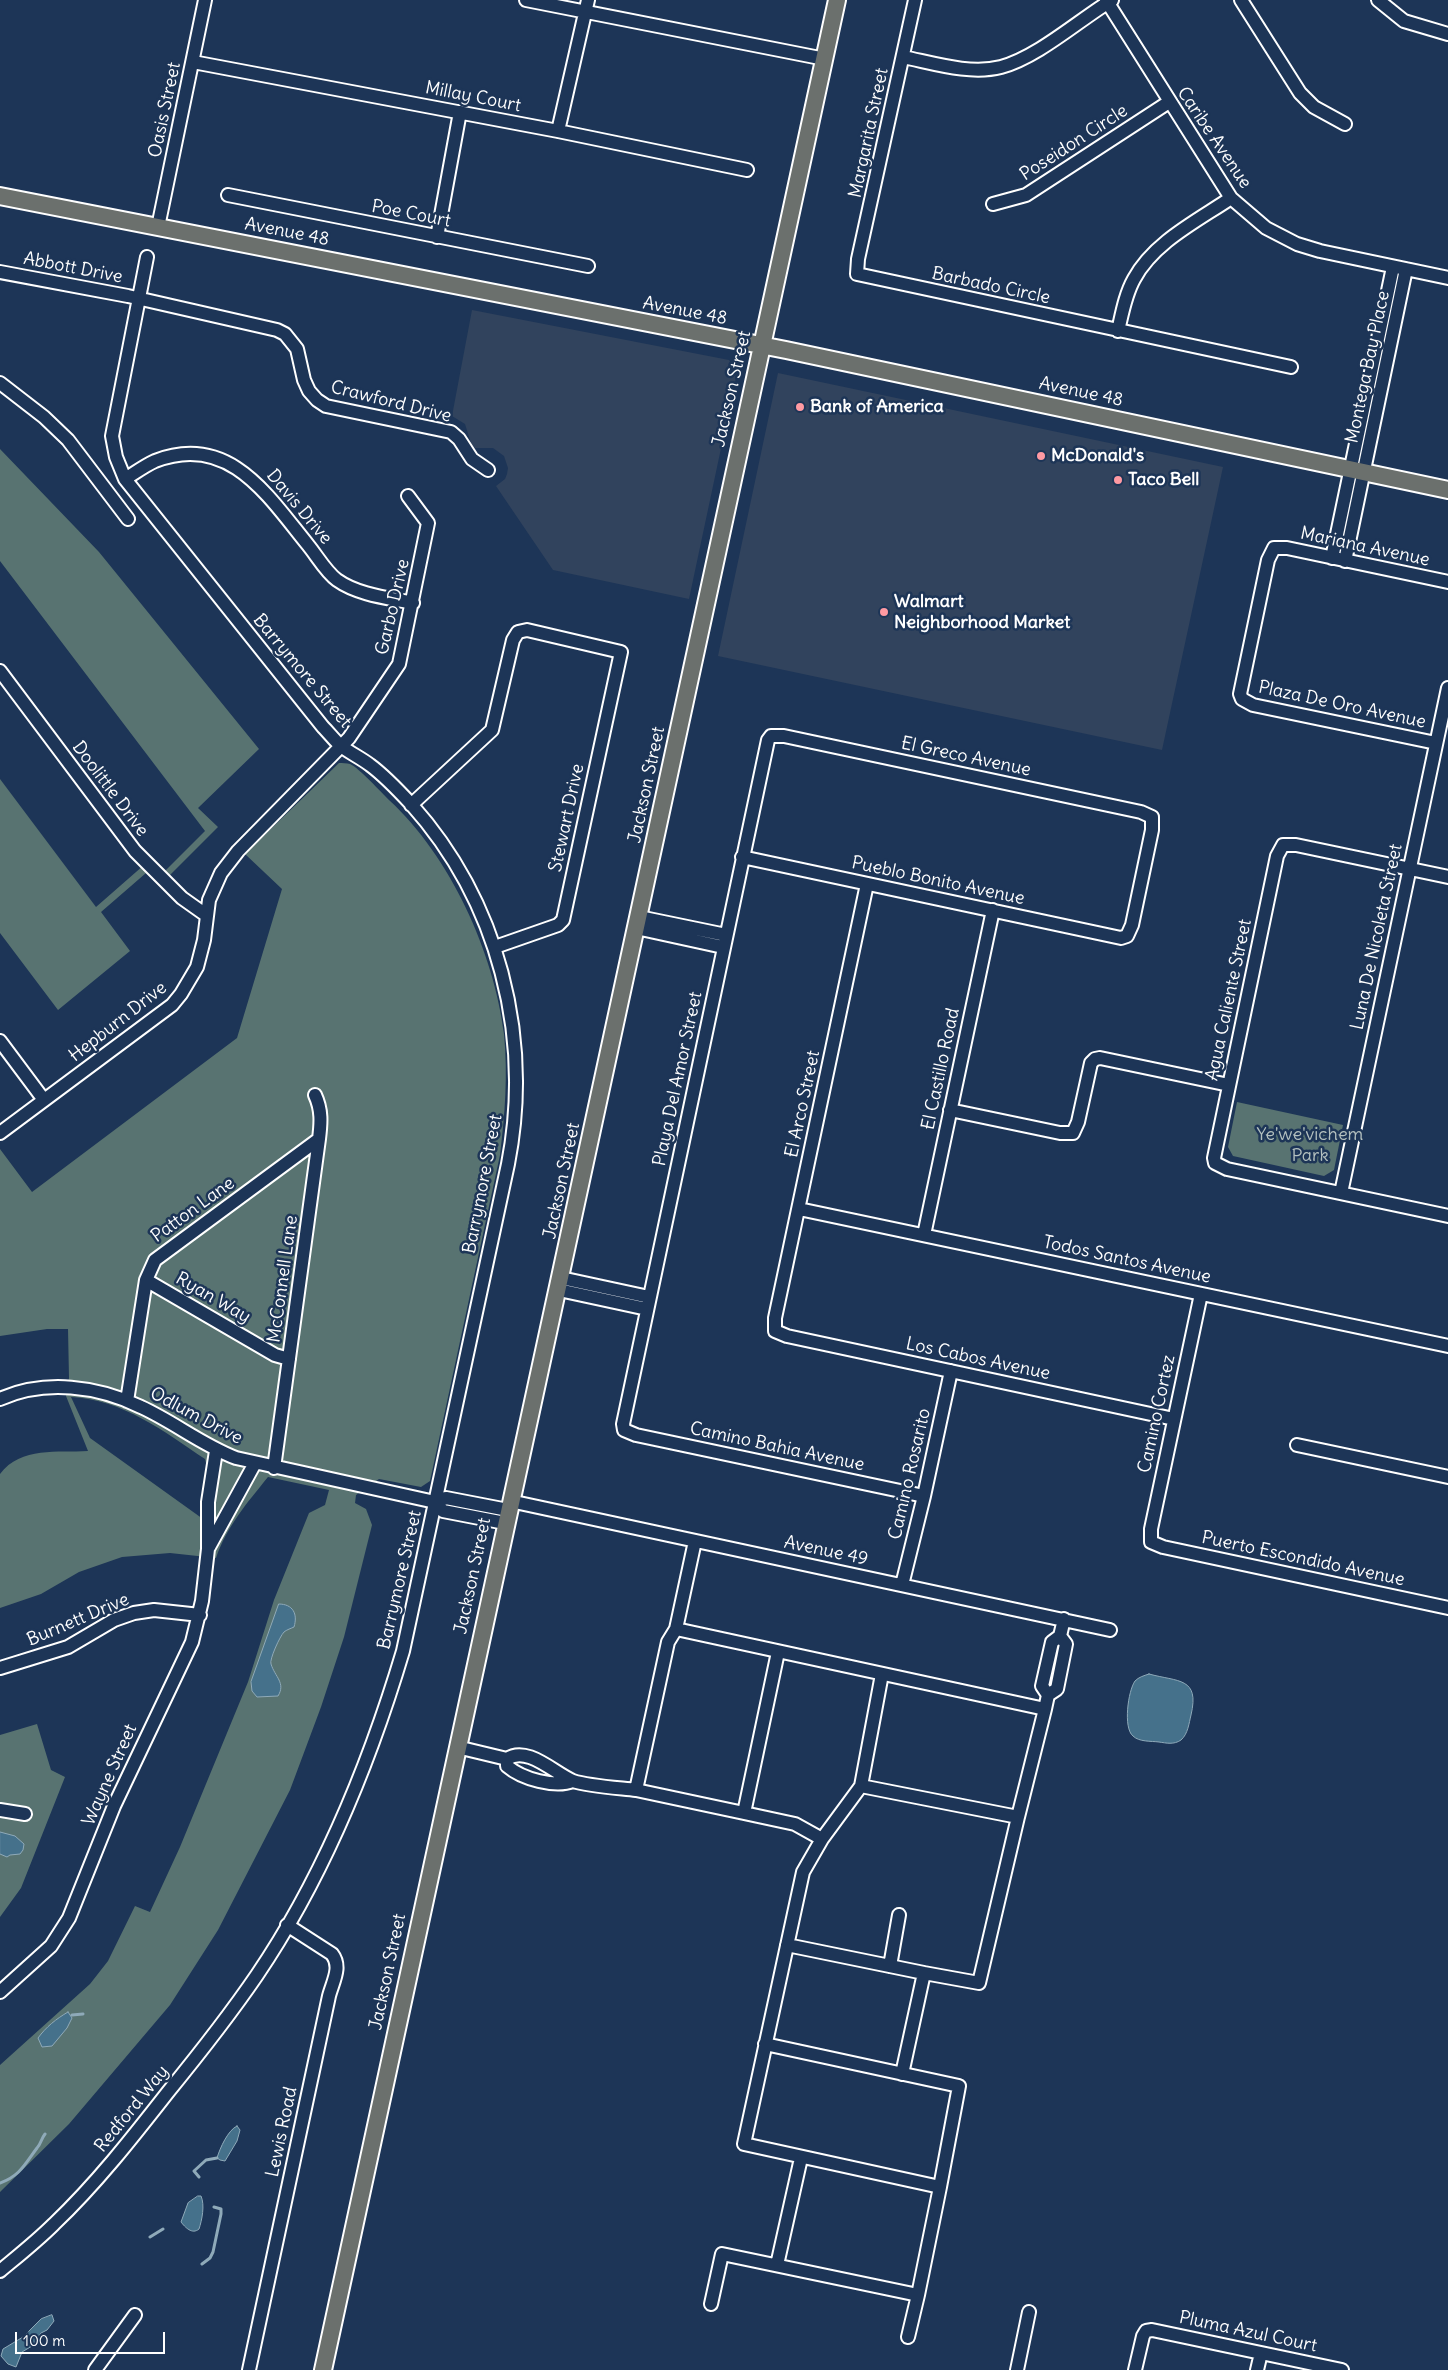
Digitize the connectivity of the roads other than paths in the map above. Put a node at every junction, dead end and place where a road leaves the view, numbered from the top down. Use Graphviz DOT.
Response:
graph roads {
  1 [pos="205,0"];
  2 [pos="526,0"];
  3 [pos="838,0"];
  4 [pos="915,0"];
  5 [pos="1241,0"];
  6 [pos="1378,0"];
  7 [pos="1109,1"];
  8 [pos="587,6"];
  9 [pos="1448,34"];
  10 [pos="903,57"];
  11 [pos="825,59"];
  12 [pos="193,62"];
  13 [pos="1169,102"];
  14 [pos="460,112"];
  15 [pos="1345,124"];
  16 [pos="558,131"];
  17 [pos="747,170"];
  18 [pos="228,195"];
  19 [pos="0,196"];
  20 [pos="1231,198"];
  21 [pos="993,204"];
  22 [pos="158,227"];
  23 [pos="437,237"];
  24 [pos="147,258"];
  25 [pos="588,266"];
  26 [pos="1393,267"];
  27 [pos="1406,269"];
  28 [pos="0,272"];
  29 [pos="857,274"];
  30 [pos="1448,278"];
  31 [pos="138,299"];
  32 [pos="1118,331"];
  33 [pos="762,346"];
  34 [pos="1291,367"];
  35 [pos="0,383"];
  36 [pos="488,470"];
  37 [pos="1357,471"];
  38 [pos="125,479"];
  39 [pos="1448,490"];
  40 [pos="408,496"];
  41 [pos="128,519"];
  42 [pos="1332,558"];
  43 [pos="1345,561"];
  44 [pos="1448,582"];
  45 [pos="413,604"];
  46 [pos="0,671"];
  47 [pos="1448,688"];
  48 [pos="1242,699"];
  49 [pos="771,736"];
  50 [pos="1436,743"];
  51 [pos="341,746"];
  52 [pos="411,805"];
  53 [pos="742,857"];
  54 [pos="1410,869"];
  55 [pos="1448,877"];
  56 [pos="867,884"];
  57 [pos="993,910"];
  58 [pos="206,915"];
  59 [pos="638,922"];
  60 [pos="1127,936"];
  61 [pos="725,941"];
  62 [pos="495,947"];
  63 [pos="0,1041"];
  64 [pos="1229,1085"];
  65 [pos="315,1095"];
  66 [pos="44,1100"];
  67 [pos="950,1110"];
  68 [pos="0,1133"];
  69 [pos="319,1138"];
  70 [pos="1341,1193"];
  71 [pos="798,1208"];
  72 [pos="1448,1216"];
  73 [pos="924,1235"];
  74 [pos="146,1280"];
  75 [pos="560,1284"];
  76 [pos="1201,1294"];
  77 [pos="648,1303"];
  78 [pos="776,1331"];
  79 [pos="1448,1346"];
  80 [pos="290,1359"];
  81 [pos="951,1371"];
  82 [pos="0,1398"];
  83 [pos="127,1400"];
  84 [pos="1174,1419"];
  85 [pos="624,1430"];
  86 [pos="1297,1445"];
  87 [pos="216,1451"];
  88 [pos="254,1463"];
  89 [pos="274,1468"];
  90 [pos="1448,1477"];
  91 [pos="924,1496"];
  92 [pos="436,1502"];
  93 [pos="534,1507"];
  94 [pos="508,1511"];
  95 [pos="695,1541"];
  96 [pos="1151,1542"];
  97 [pos="208,1549"];
  98 [pos="902,1585"];
  99 [pos="1448,1608"];
  100 [pos="200,1615"];
  101 [pos="1064,1619"];
  102 [pos="676,1629"];
  103 [pos="1110,1630"];
  104 [pos="1060,1636"];
  105 [pos="778,1652"];
  106 [pos="1046,1666"];
  107 [pos="0,1668"];
  108 [pos="1061,1669"];
  109 [pos="882,1674"];
  110 [pos="1048,1695"];
  111 [pos="1045,1709"];
  112 [pos="457,1747"];
  113 [pos="507,1759"];
  114 [pos="538,1762"];
  115 [pos="534,1779"];
  116 [pos="573,1781"];
  117 [pos="861,1786"];
  118 [pos="636,1790"];
  119 [pos="0,1810"];
  120 [pos="744,1813"];
  121 [pos="25,1814"];
  122 [pos="1018,1817"];
  123 [pos="822,1840"];
  124 [pos="899,1915"];
  125 [pos="287,1926"];
  126 [pos="787,1945"];
  127 [pos="271,1952"];
  128 [pos="890,1966"];
  129 [pos="924,1974"];
  130 [pos="0,1992"];
  131 [pos="765,2044"];
  132 [pos="902,2074"];
  133 [pos="801,2158"];
  134 [pos="940,2187"];
  135 [pos="777,2265"];
  136 [pos="0,2272"];
  137 [pos="918,2295"];
  138 [pos="711,2304"];
  139 [pos="1029,2312"];
  140 [pos="135,2315"];
  141 [pos="908,2337"];
  142 [pos="1261,2353"];
  143 [pos="95,2370"];
  144 [pos="250,2370"];
  145 [pos="323,2370"];
  146 [pos="1017,2370"];
  147 [pos="1135,2370"];
  148 [pos="1257,2370"];
  149 [pos="1342,2370"];
  1 -- 12 [label="street, Oasis Street"];
  2 -- 8 [label="street"];
  3 -- 11 [label="main road, Jackson Street"];
  4 -- 10 [label="street, Margarita Street"];
  5 -- 15 [label="street"];
  6 -- 9 [label="street"];
  7 -- 10 [label="street"];
  7 -- 13 [label="street, Caribe Avenue"];
  8 -- 11 [label="street"];
  8 -- 16 [label="street"];
  10 -- 29 [label="street, Margarita Street"];
  11 -- 33 [label="main road, Jackson Street"];
  12 -- 14 [label="street, Millay Court"];
  12 -- 22 [label="street, Oasis Street"];
  13 -- 20 [label="street, Caribe Avenue"];
  13 -- 21 [label="street, Poseidon Circle"];
  14 -- 16 [label="street, Millay Court"];
  14 -- 23 [label="street"];
  16 -- 17 [label="street, Millay Court"];
  18 -- 23 [label="street, Poe Court"];
  19 -- 22 [label="main road, Avenue 48"];
  20 -- 26 [label="street, Caribe Avenue"];
  20 -- 32 [label="street"];
  22 -- 33 [label="main road, Avenue 48"];
  23 -- 25 [label="street, Poe Court"];
  24 -- 31 [label="street, Barrymore Street"];
  26 -- 27 [label="street, Caribe Avenue"];
  26 -- 37 [label="street, Montega Bay Place"];
  27 -- 30 [label="street, Caribe Avenue"];
  27 -- 37 [label="street, Montega Bay Place"];
  28 -- 31 [label="street, Abbott Drive"];
  29 -- 32 [label="street, Barbado Circle"];
  31 -- 36 [label="street, Crawford Drive"];
  31 -- 38 [label="street, Barrymore Street"];
  32 -- 34 [label="street, Barbado Circle"];
  33 -- 37 [label="main road, Avenue 48"];
  33 -- 59 [label="main road, Jackson Street"];
  35 -- 41 [label="street"];
  37 -- 39 [label="main road, Avenue 48"];
  37 -- 42 [label="street"];
  37 -- 43 [label="street"];
  38 -- 45 [label="street, Davis Drive"];
  38 -- 51 [label="street, Barrymore Street"];
  40 -- 45 [label="street, Garbo Drive"];
  42 -- 43 [label="street, Mariana Avenue"];
  42 -- 48 [label="street, Mariana Avenue"];
  43 -- 44 [label="street, Mariana Avenue"];
  45 -- 51 [label="street, Garbo Drive"];
  46 -- 58 [label="street, Doolittle Drive"];
  47 -- 50 [label="street, Luna De Nicoleta Street"];
  48 -- 50 [label="street, Plaza De Oro Avenue"];
  49 -- 53 [label="street, Playa Del Amor Street"];
  49 -- 60 [label="street, El Greco Avenue"];
  50 -- 54 [label="street, Luna De Nicoleta Street"];
  51 -- 52 [label="street, Barrymore Street"];
  51 -- 58 [label="street, Hepburn Drive"];
  52 -- 62 [label="street, Barrymore Street"];
  52 -- 62 [label="street, Stewart Drive"];
  53 -- 56 [label="street, Pueblo Bonito Avenue"];
  53 -- 61 [label="street, Playa Del Amor Street"];
  54 -- 55 [label="street"];
  54 -- 64 [label="street, Agua Caliente Street"];
  54 -- 70 [label="street, Luna De Nicoleta Street"];
  56 -- 57 [label="street, Pueblo Bonito Avenue"];
  56 -- 71 [label="street, El Arco Street"];
  57 -- 60 [label="street, Pueblo Bonito Avenue"];
  57 -- 67 [label="street, El Castillo Road"];
  58 -- 66 [label="street, Hepburn Drive"];
  59 -- 61 [label="street"];
  59 -- 75 [label="main road, Jackson Street"];
  61 -- 77 [label="street, Playa Del Amor Street"];
  62 -- 92 [label="street, Barrymore Street"];
  63 -- 66 [label="street"];
  64 -- 67 [label="street"];
  64 -- 70 [label="street, Agua Caliente Street"];
  65 -- 69 [label="street, McConnell Lane"];
  66 -- 68 [label="street, Hepburn Drive"];
  67 -- 73 [label="street, El Castillo Road"];
  69 -- 74 [label="street, Patton Lane"];
  69 -- 80 [label="street, McConnell Lane"];
  70 -- 72 [label="street"];
  71 -- 73 [label="street, Todos Santos Avenue"];
  71 -- 78 [label="street, El Arco Street"];
  73 -- 76 [label="street, Todos Santos Avenue"];
  74 -- 80 [label="street, Ryan Way"];
  74 -- 83 [label="street, Patton Lane"];
  75 -- 77 [label="street"];
  75 -- 94 [label="main road, Jackson Street"];
  76 -- 79 [label="street, Todos Santos Avenue"];
  76 -- 84 [label="street, Camino Cortez"];
  77 -- 85 [label="street, Playa Del Amor Street"];
  78 -- 81 [label="street, Los Cabos Avenue"];
  80 -- 89 [label="street, McConnell Lane"];
  81 -- 84 [label="street, Los Cabos Avenue"];
  81 -- 91 [label="street, Camino Rosarito"];
  82 -- 83 [label="street, Odlum Drive"];
  83 -- 87 [label="street, Odlum Drive"];
  84 -- 96 [label="street, Camino Cortez"];
  85 -- 91 [label="street, Camino Bahia Avenue"];
  86 -- 90 [label="street"];
  87 -- 88 [label="street, Odlum Drive"];
  87 -- 97 [label="street, Wayne Street"];
  88 -- 89 [label="street, Odlum Drive"];
  88 -- 97 [label="street, Wayne Street"];
  89 -- 92 [label="street, Odlum Drive"];
  91 -- 98 [label="street, Camino Rosarito"];
  92 -- 94 [label="street, Odlum Drive"];
  92 -- 125 [label="street, Barrymore Street"];
  93 -- 94 [label="street, Odlum Drive"];
  93 -- 95 [label="street, Avenue 49"];
  94 -- 112 [label="main road, Jackson Street"];
  95 -- 98 [label="street, Avenue 49"];
  95 -- 102 [label="street"];
  96 -- 99 [label="street, Puerto Escondido Avenue"];
  97 -- 100 [label="street, Wayne Street"];
  98 -- 101 [label="street, Avenue 49"];
  100 -- 107 [label="street, Burnett Drive"];
  100 -- 130 [label="street, Wayne Street"];
  101 -- 103 [label="street, Avenue 49"];
  101 -- 104 [label="street"];
  102 -- 105 [label="street"];
  102 -- 118 [label="street"];
  104 -- 106 [label="street"];
  104 -- 108 [label="street"];
  105 -- 109 [label="street"];
  105 -- 120 [label="street"];
  106 -- 108 [label="street"];
  106 -- 110 [label="street"];
  108 -- 110 [label="street"];
  109 -- 111 [label="street"];
  109 -- 117 [label="street"];
  110 -- 111 [label="street"];
  111 -- 122 [label="street"];
  112 -- 113 [label="street"];
  112 -- 145 [label="main road, Jackson Street"];
  113 -- 114 [label="street"];
  113 -- 115 [label="street"];
  114 -- 115 [label="street"];
  114 -- 116 [label="street"];
  115 -- 116 [label="street"];
  116 -- 118 [label="street"];
  117 -- 122 [label="street"];
  117 -- 123 [label="street"];
  118 -- 120 [label="street"];
  119 -- 121 [label="street"];
  120 -- 123 [label="street"];
  122 -- 129 [label="street"];
  123 -- 126 [label="street"];
  124 -- 128 [label="street"];
  125 -- 127 [label="street, Barrymore Street"];
  125 -- 144 [label="street, Lewis Road"];
  126 -- 128 [label="street"];
  126 -- 131 [label="street"];
  127 -- 136 [label="street, Redford Way"];
  128 -- 129 [label="street"];
  129 -- 132 [label="street"];
  131 -- 132 [label="street"];
  131 -- 133 [label="street"];
  132 -- 134 [label="street"];
  133 -- 134 [label="street"];
  133 -- 135 [label="street"];
  134 -- 137 [label="street"];
  135 -- 137 [label="street"];
  135 -- 138 [label="street"];
  137 -- 141 [label="street"];
  139 -- 146 [label="street"];
  140 -- 143 [label="street"];
  142 -- 147 [label="street, Pluma Azul Court"];
  142 -- 148 [label="street"];
  142 -- 149 [label="street, Pluma Azul Court"];
}
